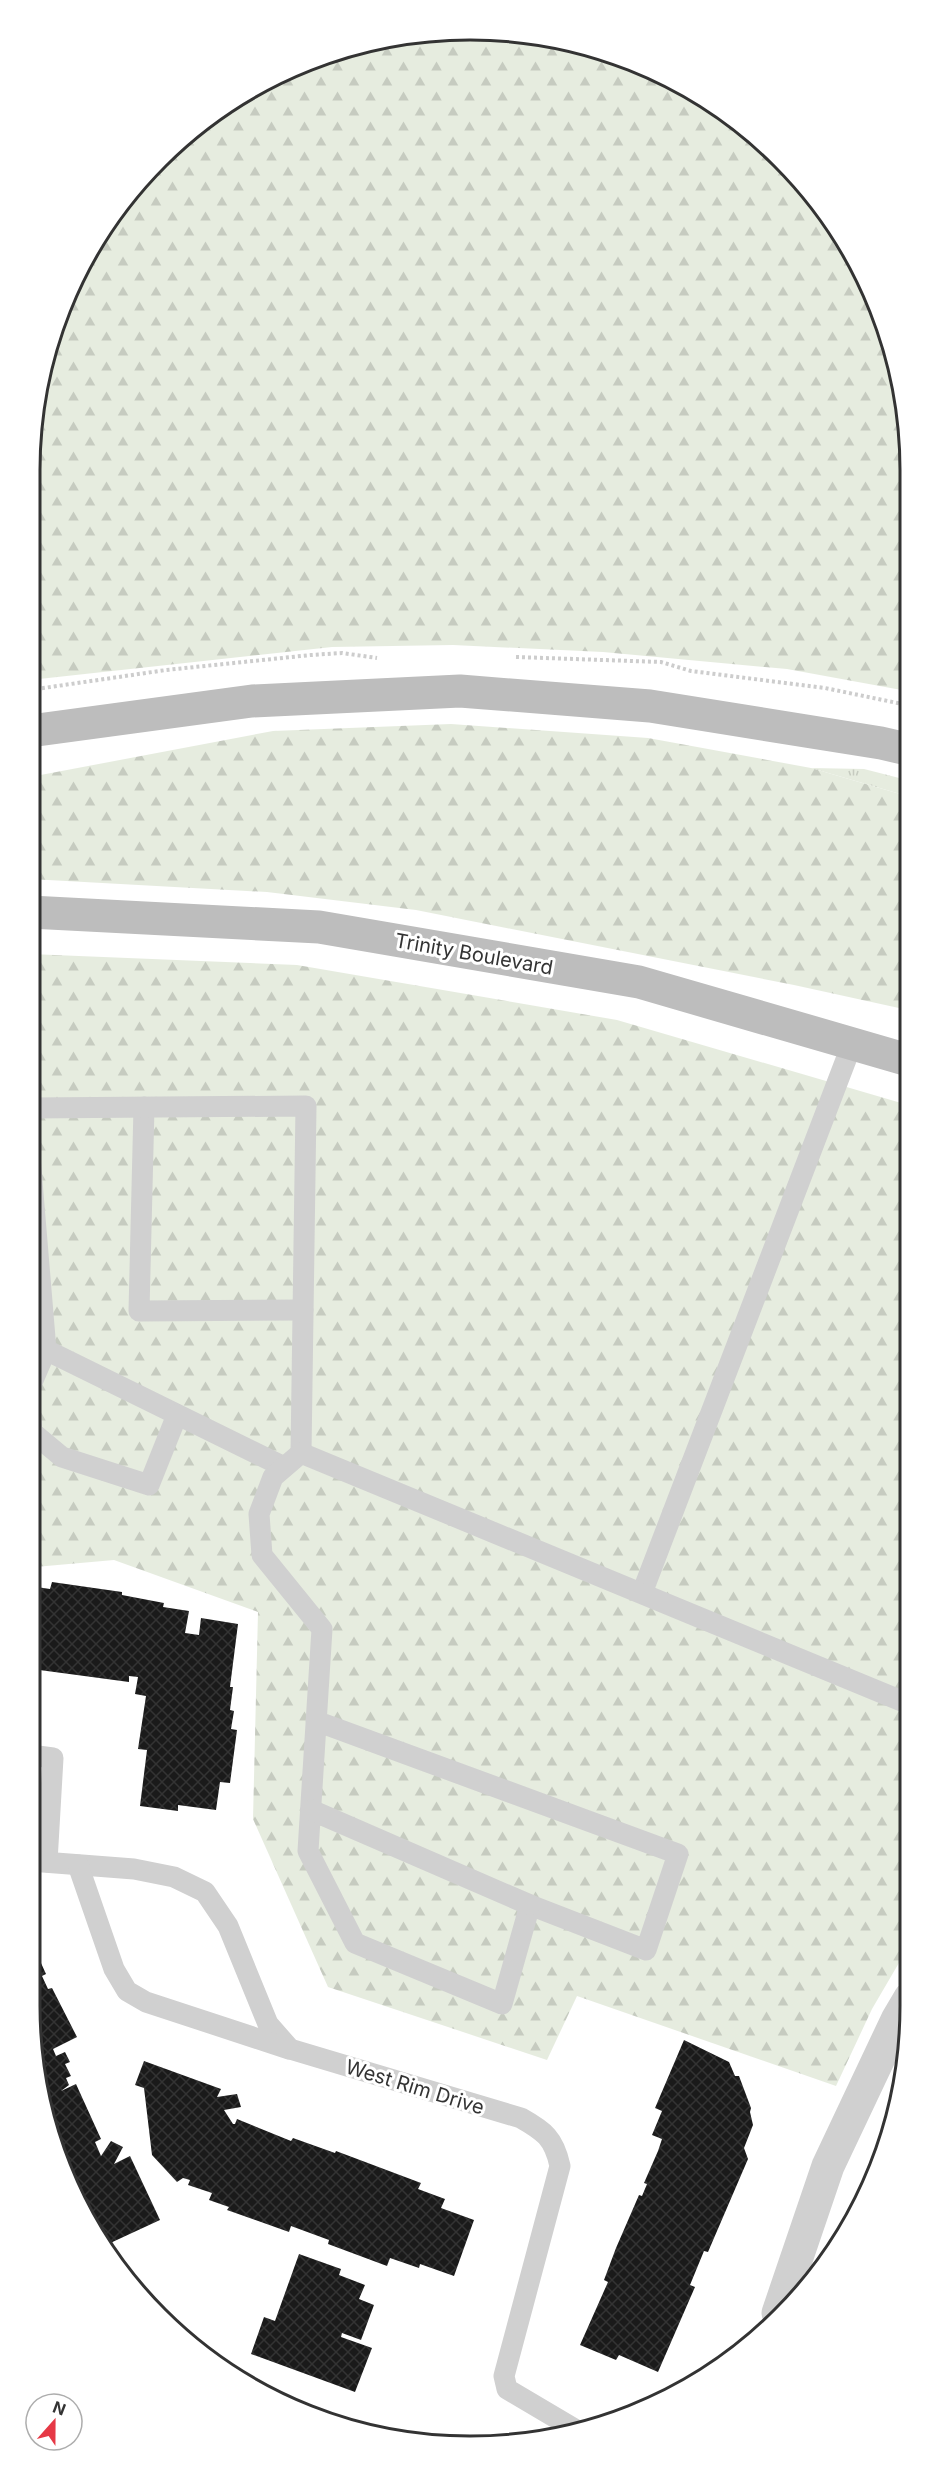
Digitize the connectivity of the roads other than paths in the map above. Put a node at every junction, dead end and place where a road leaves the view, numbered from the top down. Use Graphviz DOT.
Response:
graph roads {
  1 [pos="40,730"];
  2 [pos="900,747"];
  3 [pos="40,913"];
  4 [pos="852,1044"];
  5 [pos="900,1058"];
  6 [pos="144,1107"];
  7 [pos="40,1108"];
  8 [pos="40,1278"];
  9 [pos="303,1310"];
  10 [pos="46,1350"];
  11 [pos="40,1364"];
  12 [pos="177,1415"];
  13 [pos="40,1439"];
  14 [pos="301,1453"];
  15 [pos="284,1467"];
  16 [pos="642,1593"];
  17 [pos="900,1700"];
  18 [pos="316,1721"];
  19 [pos="40,1756"];
  20 [pos="311,1810"];
  21 [pos="40,1848"];
  22 [pos="40,1862"];
  23 [pos="78,1865"];
  24 [pos="530,1905"];
  25 [pos="900,2015"];
  26 [pos="290,2049"];
  27 [pos="782,2301"];
  28 [pos="566,2424"];
  1 -- 2 [label="main road"];
  3 -- 4 [label="main road, Trinity Boulevard"];
  4 -- 5 [label="main road, Trinity Boulevard"];
  4 -- 16 [label="lane"];
  6 -- 7 [label="lane"];
  6 -- 9 [label="lane"];
  6 -- 9 [label="lane"];
  8 -- 10 [label="lane"];
  9 -- 14 [label="lane"];
  10 -- 11 [label="lane"];
  10 -- 12 [label="lane"];
  12 -- 13 [label="lane"];
  12 -- 15 [label="lane"];
  14 -- 15 [label="lane"];
  14 -- 16 [label="lane"];
  15 -- 18 [label="lane"];
  16 -- 17 [label="lane"];
  18 -- 20 [label="lane"];
  18 -- 24 [label="lane"];
  19 -- 21 [label="lane"];
  20 -- 24 [label="lane"];
  20 -- 24 [label="lane"];
  22 -- 23 [label="lane"];
  23 -- 26 [label="lane, West Rim Drive"];
  23 -- 26 [label="lane"];
  25 -- 27 [label="street"];
  26 -- 28 [label="lane, West Rim Drive"];
}
